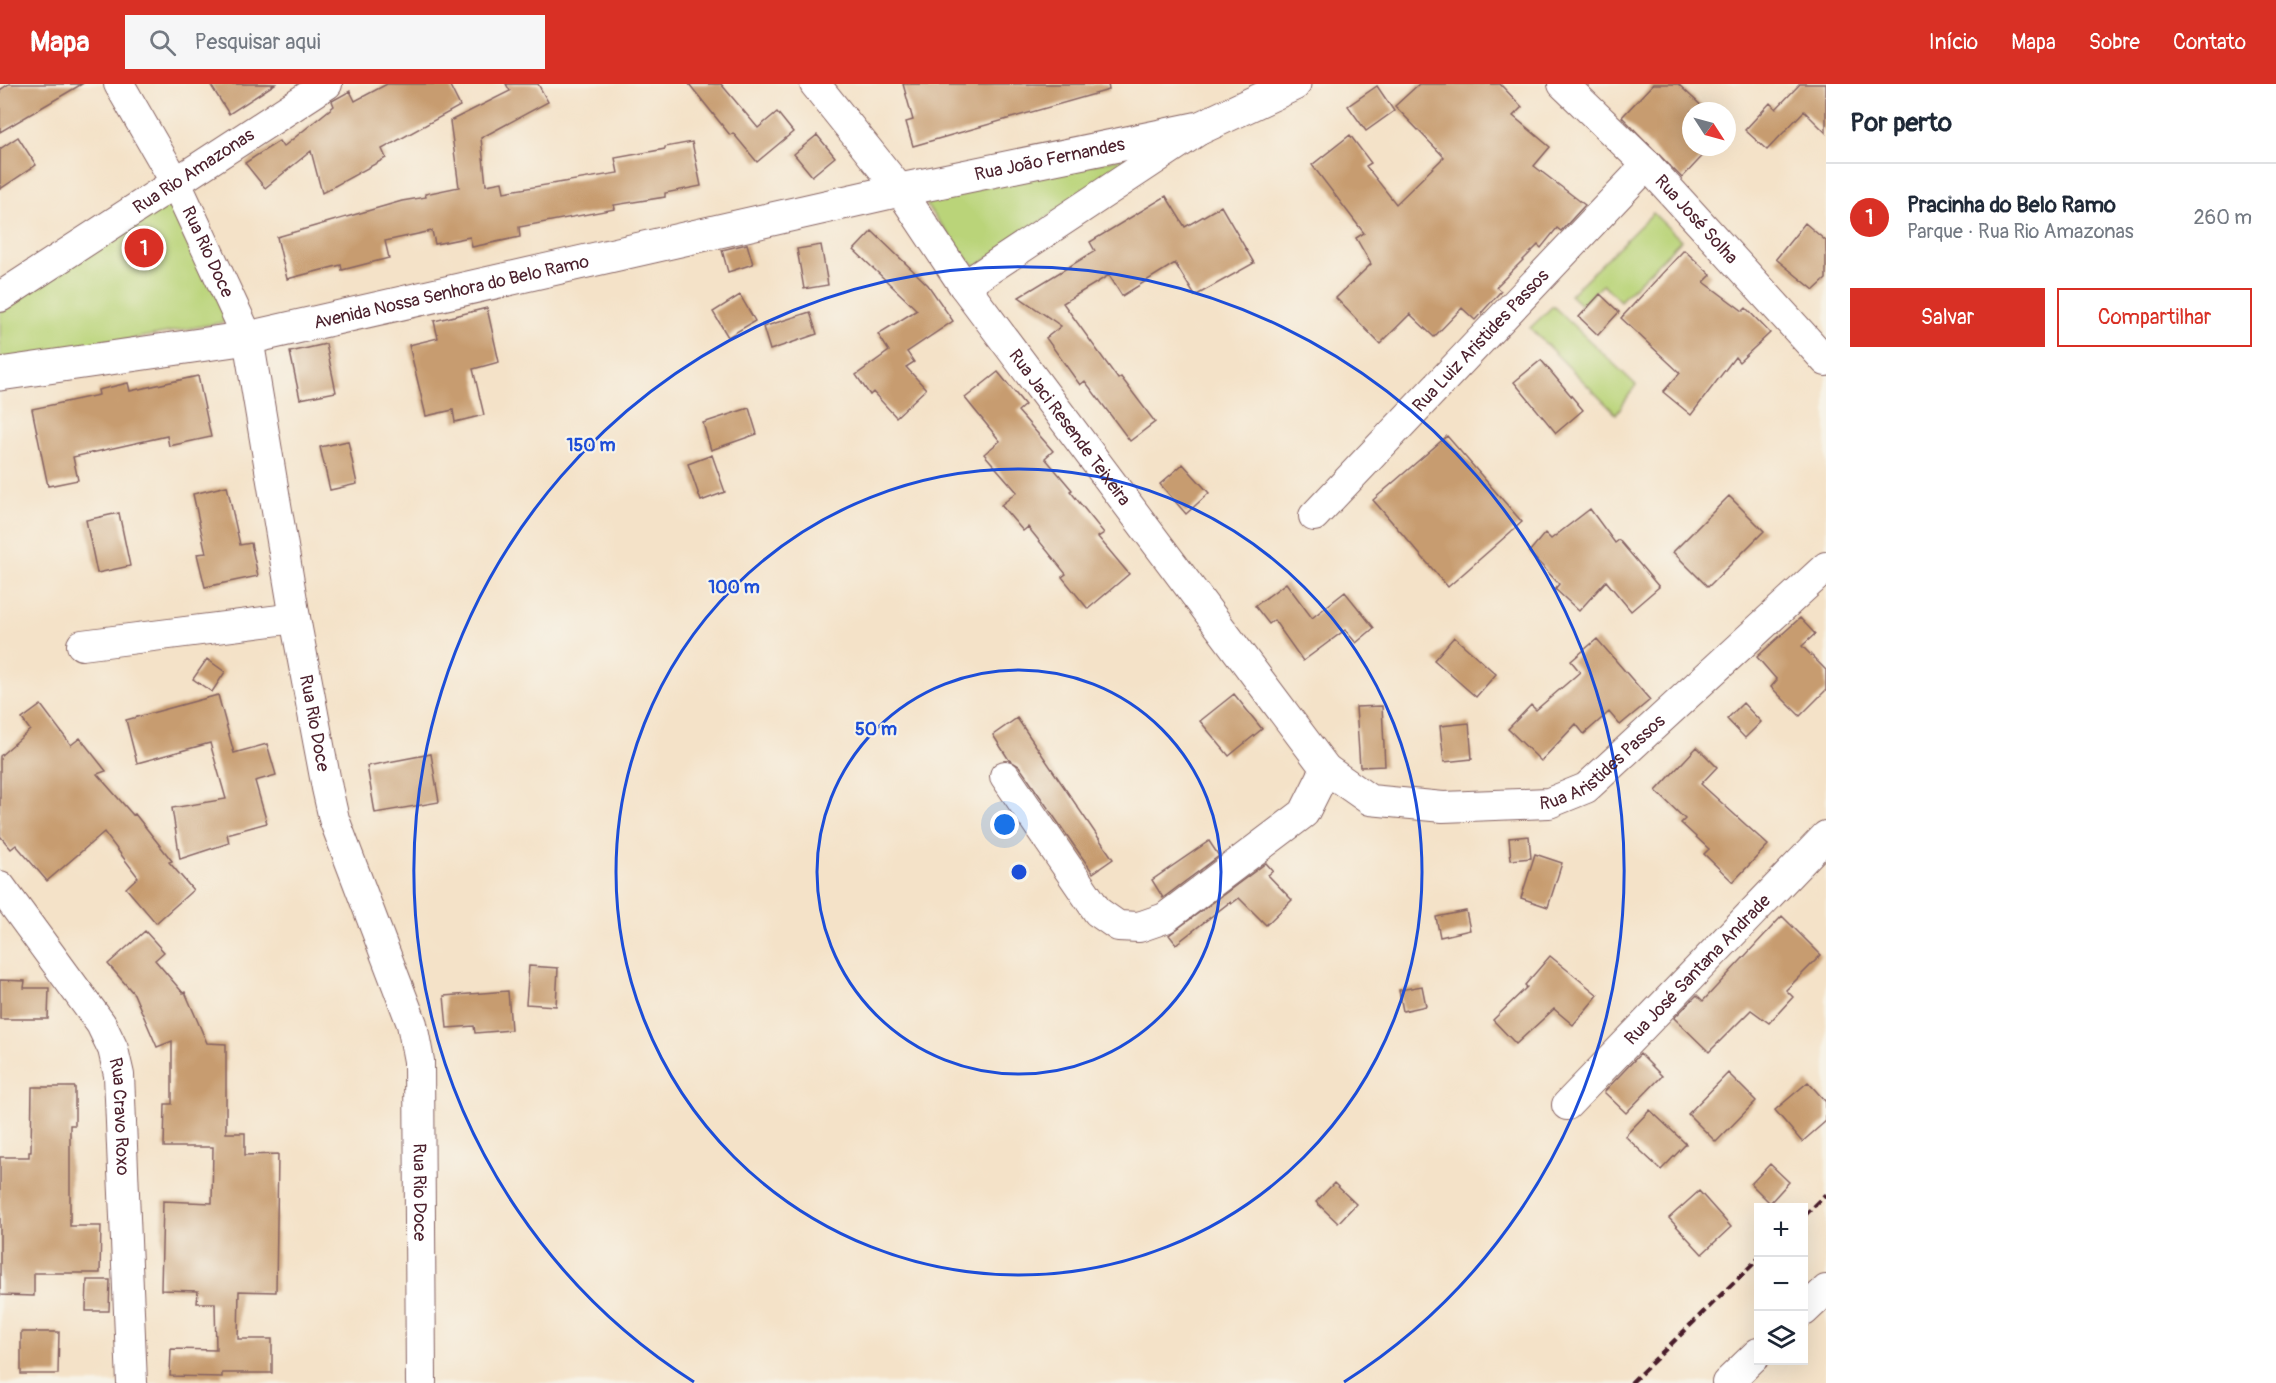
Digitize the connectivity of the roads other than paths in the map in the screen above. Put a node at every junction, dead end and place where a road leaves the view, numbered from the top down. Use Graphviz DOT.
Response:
graph roads {
  1 [pos="119,84"];
  2 [pos="327,84"];
  3 [pos="815,84"];
  4 [pos="1294,84"];
  5 [pos="1563,84"];
  6 [pos="1200,128"];
  7 [pos="1647,165"];
  8 [pos="176,183"];
  9 [pos="900,190"];
  10 [pos="964,286"];
  11 [pos="0,297"];
  12 [pos="248,338"];
  13 [pos="1826,361"];
  14 [pos="0,374"];
  15 [pos="1314,516"];
  16 [pos="1826,567"];
  17 [pos="295,618"];
  18 [pos="82,645"];
  19 [pos="1326,770"];
  20 [pos="1005,776"];
  21 [pos="1826,836"];
  22 [pos="0,886"];
  23 [pos="1567,1105"];
  24 [pos="1826,1290"];
  25 [pos="1808,1306"];
  26 [pos="1754,1357"];
  27 [pos="132,1383"];
  28 [pos="422,1383"];
  29 [pos="1727,1383"];
  1 -- 8 [label="street, Rua Rio Doce"];
  2 -- 8 [label="street, Rua Rio Amazonas"];
  3 -- 9 [label="street, Rua Jaci Resende Teixeira"];
  4 -- 6 [label="street, Rua João Fernandes"];
  5 -- 7 [label="street, Rua José Solha"];
  6 -- 9 [label="street, Rua João Fernandes"];
  6 -- 10 [label="street, Rua João Fernandes"];
  7 -- 13 [label="street, Rua José Solha"];
  7 -- 15 [label="street, Rua Luiz Aristides Passos"];
  8 -- 11 [label="street, Rua Rio Amazonas"];
  8 -- 12 [label="street, Rua Rio Doce"];
  9 -- 10 [label="street, Rua Jaci Resende Teixeira"];
  9 -- 12 [label="street, Avenida Nossa Senhora do Belo Ramo"];
  10 -- 19 [label="street, Rua Jaci Resende Teixeira"];
  12 -- 14 [label="street, Avenida Nossa Senhora do Belo Ramo"];
  12 -- 17 [label="street, Rua Rio Doce"];
  16 -- 19 [label="street, Rua Aristides Passos"];
  17 -- 18 [label="street"];
  17 -- 28 [label="street, Rua Rio Doce"];
  19 -- 20 [label="street"];
  21 -- 23 [label="street, Rua José Santana Andrade"];
  22 -- 27 [label="street, Rua Cravo Roxo"];
  24 -- 25 [label="street"];
  26 -- 29 [label="street"];
}
